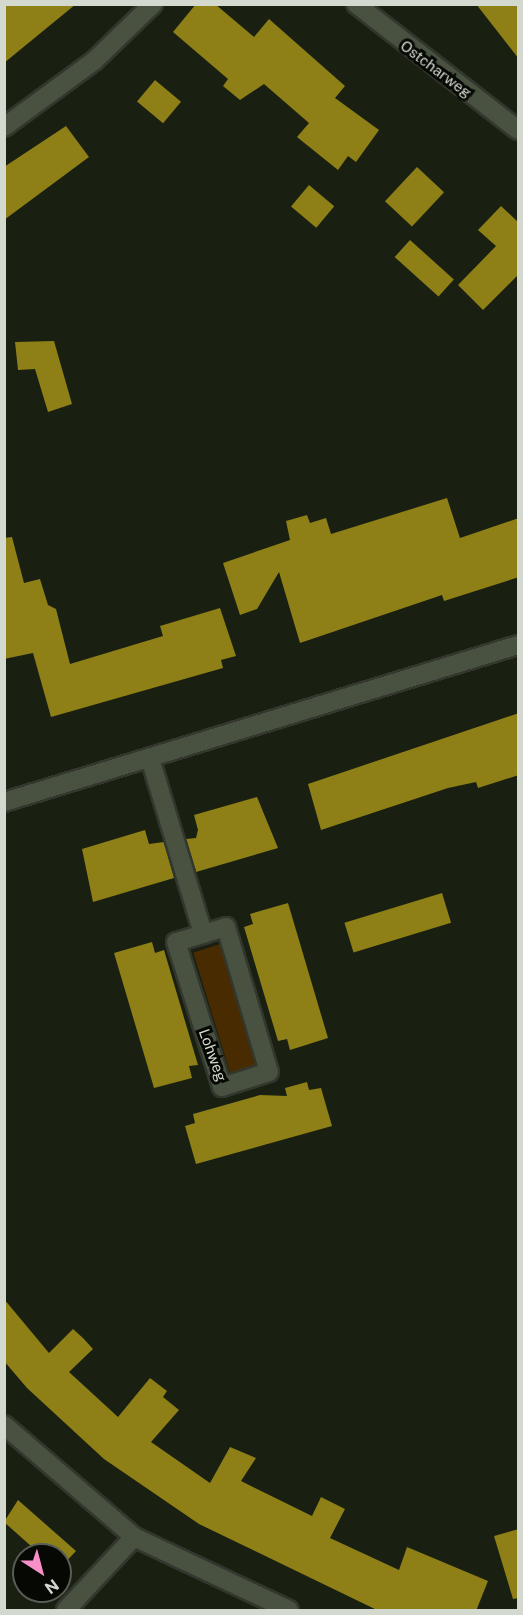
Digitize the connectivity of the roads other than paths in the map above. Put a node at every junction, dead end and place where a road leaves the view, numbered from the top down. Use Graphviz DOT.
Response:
graph roads {
  1 [pos="153,4"];
  2 [pos="356,4"];
  3 [pos="4,127"];
  4 [pos="518,127"];
  5 [pos="519,645"];
  6 [pos="150,758"];
  7 [pos="4,802"];
  8 [pos="203,934"];
  9 [pos="4,1425"];
  10 [pos="135,1537"];
  11 [pos="66,1611"];
  12 [pos="289,1611"];
  1 -- 3 [label="street"];
  2 -- 4 [label="street, Ostcharweg"];
  5 -- 6 [label="street"];
  6 -- 7 [label="street"];
  6 -- 8 [label="street"];
  8 -- 8 [label="street, Lohweg"];
  9 -- 10 [label="street"];
  10 -- 11 [label="street"];
  10 -- 12 [label="street"];
}
